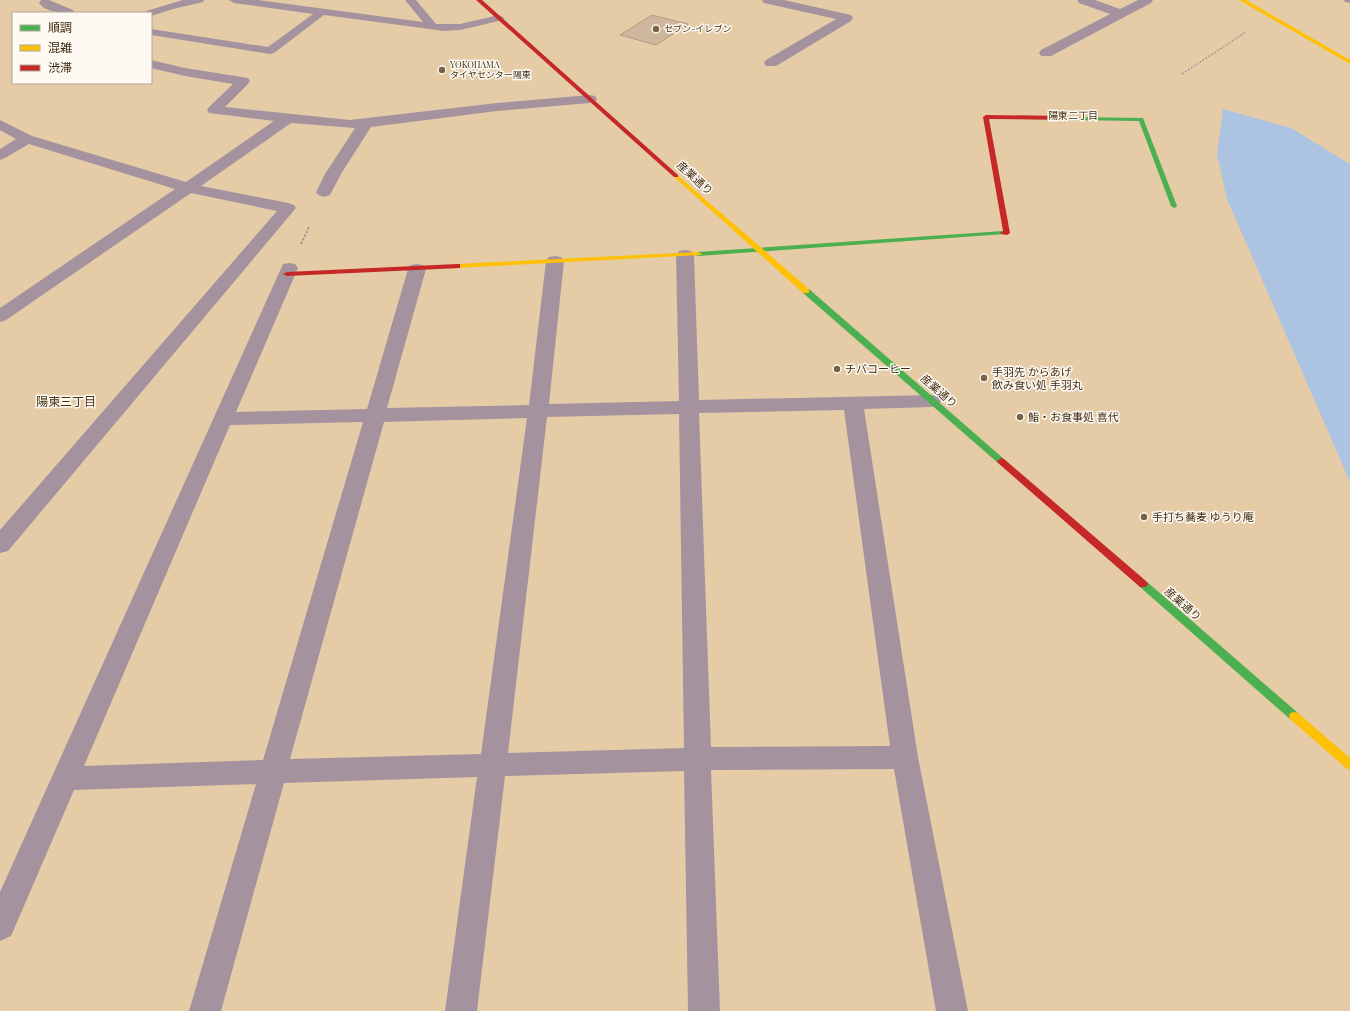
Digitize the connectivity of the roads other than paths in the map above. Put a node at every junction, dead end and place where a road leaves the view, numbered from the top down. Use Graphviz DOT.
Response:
graph roads {
  1 [pos="199,0"];
  2 [pos="234,0"];
  3 [pos="410,0"];
  4 [pos="479,0"];
  5 [pos="768,0"];
  6 [pos="1083,0"];
  7 [pos="1147,0"];
  8 [pos="1242,0"];
  9 [pos="45,3"];
  10 [pos="356,6"];
  11 [pos="67,12"];
  12 [pos="152,12"];
  13 [pos="322,12"];
  14 [pos="1121,14"];
  15 [pos="366,17"];
  16 [pos="499,18"];
  17 [pos="432,26"];
  18 [pos="152,32"];
  19 [pos="1046,53"];
  20 [pos="1350,62"];
  21 [pos="771,63"];
  22 [pos="152,64"];
  23 [pos="590,99"];
  24 [pos="288,118"];
  25 [pos="366,123"];
  26 [pos="0,124"];
  27 [pos="27,139"];
  28 [pos="0,155"];
  29 [pos="188,188"];
  30 [pos="324,192"];
  31 [pos="1174,206"];
  32 [pos="759,250"];
  33 [pos="685,255"];
  34 [pos="555,261"];
  35 [pos="417,269"];
  36 [pos="288,271"];
  37 [pos="0,316"];
  38 [pos="931,400"];
  39 [pos="853,403"];
  40 [pos="689,408"];
  41 [pos="538,412"];
  42 [pos="374,416"];
  43 [pos="223,419"];
  44 [pos="0,545"];
  45 [pos="905,757"];
  46 [pos="698,759"];
  47 [pos="494,765"];
  48 [pos="1350,765"];
  49 [pos="273,771"];
  50 [pos="66,778"];
  51 [pos="0,926"];
  52 [pos="205,1011"];
  53 [pos="461,1011"];
  54 [pos="704,1011"];
  55 [pos="952,1011"];
  1 -- 12 [label="lane"];
  2 -- 13 [label="lane"];
  3 -- 17 [label="lane"];
  4 -- 16 [label="street, 産業通り"];
  5 -- 21 [label="street"];
  6 -- 14 [label="street"];
  7 -- 14 [label="street"];
  8 -- 20 [label="street"];
  9 -- 11 [label="street"];
  10 -- 15 [label="lane"];
  13 -- 15 [label="lane"];
  13 -- 18 [label="lane"];
  14 -- 19 [label="street"];
  15 -- 17 [label="lane"];
  16 -- 17 [label="lane"];
  16 -- 23 [label="street, 産業通り"];
  22 -- 24 [label="street"];
  23 -- 25 [label="street"];
  23 -- 32 [label="street, 産業通り"];
  24 -- 25 [label="street"];
  24 -- 29 [label="street"];
  25 -- 30 [label="street"];
  26 -- 27 [label="street"];
  27 -- 28 [label="street"];
  27 -- 29 [label="street"];
  29 -- 37 [label="street"];
  29 -- 44 [label="street"];
  31 -- 32 [label="street"];
  32 -- 33 [label="street"];
  32 -- 38 [label="street, 産業通り"];
  33 -- 34 [label="street"];
  33 -- 40 [label="street"];
  34 -- 35 [label="street"];
  34 -- 41 [label="street"];
  35 -- 36 [label="street"];
  35 -- 42 [label="street"];
  36 -- 43 [label="street"];
  38 -- 39 [label="street"];
  38 -- 48 [label="street, 産業通り"];
  39 -- 40 [label="street"];
  39 -- 45 [label="street"];
  40 -- 41 [label="street"];
  40 -- 46 [label="street"];
  41 -- 42 [label="street"];
  41 -- 47 [label="street"];
  42 -- 43 [label="street"];
  42 -- 49 [label="street"];
  43 -- 50 [label="street"];
  45 -- 46 [label="street"];
  45 -- 55 [label="street"];
  46 -- 47 [label="street"];
  46 -- 54 [label="street"];
  47 -- 49 [label="street"];
  47 -- 53 [label="street"];
  49 -- 50 [label="street"];
  49 -- 52 [label="street"];
  50 -- 51 [label="street"];
}
